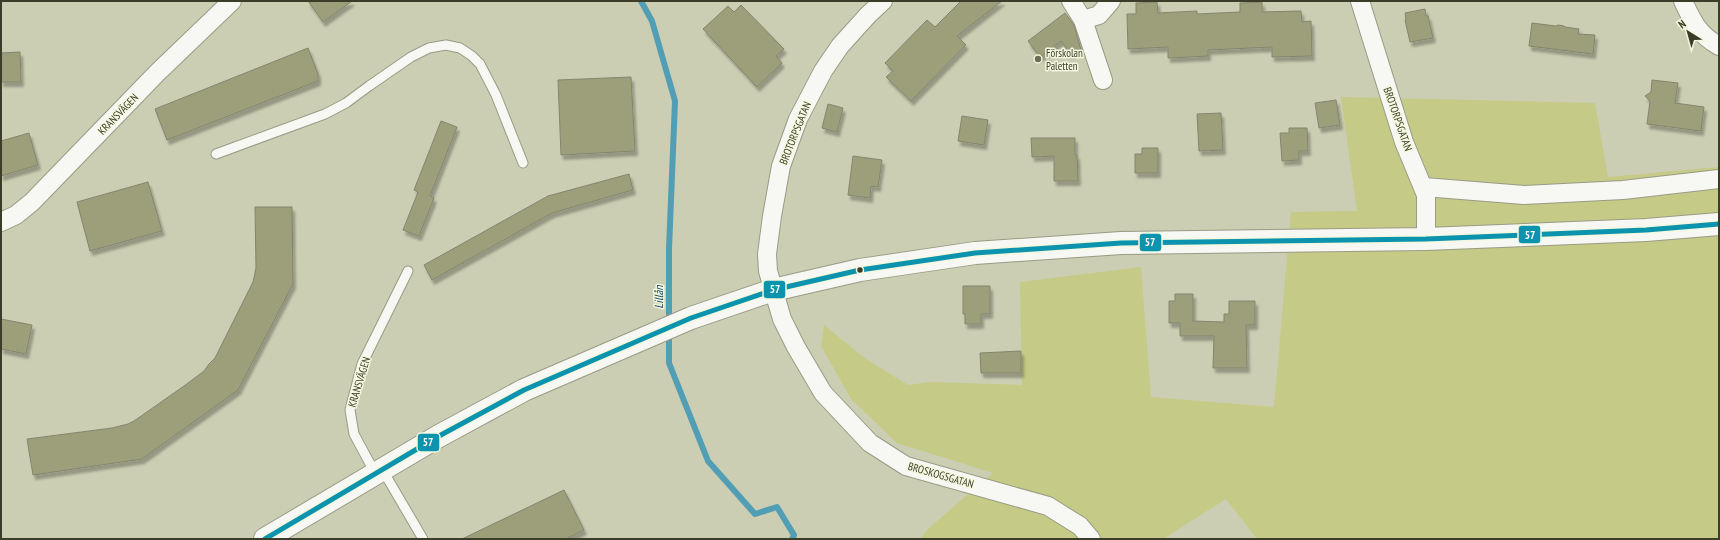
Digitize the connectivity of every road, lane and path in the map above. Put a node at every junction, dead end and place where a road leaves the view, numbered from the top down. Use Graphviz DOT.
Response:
graph roads {
  1 [pos="232,1"];
  2 [pos="883,1"];
  3 [pos="1071,1"];
  4 [pos="1111,1"];
  5 [pos="1360,1"];
  6 [pos="1682,1"];
  7 [pos="1083,20"];
  8 [pos="1719,46"];
  9 [pos="1103,80"];
  10 [pos="216,154"];
  11 [pos="523,163"];
  12 [pos="1719,179"];
  13 [pos="1424,187"];
  14 [pos="1,222"];
  15 [pos="1719,224"];
  16 [pos="1426,238"];
  17 [pos="408,271"];
  18 [pos="773,290"];
  19 [pos="379,471"];
  20 [pos="264,539"];
  21 [pos="423,539"];
  22 [pos="1091,539"];
  1 -- 14 [label="street, KRANSVÄGEN"];
  2 -- 18 [label="street, BROTORPSGATAN"];
  3 -- 7 [label="street"];
  4 -- 7 [label="street"];
  5 -- 13 [label="street, BROTORPSGATAN"];
  6 -- 8 [label="street"];
  7 -- 9 [label="street"];
  10 -- 11 [label="lane"];
  12 -- 13 [label="street"];
  13 -- 16 [label="street, BROTORPSGATAN"];
  15 -- 16 [label="street"];
  16 -- 18 [label="street"];
  17 -- 19 [label="lane, KRANSVÄGEN"];
  18 -- 19 [label="street"];
  18 -- 22 [label="street, BROSKOGSGATAN"];
  19 -- 20 [label="street"];
  19 -- 21 [label="lane, KRANSVÄGEN"];
}
